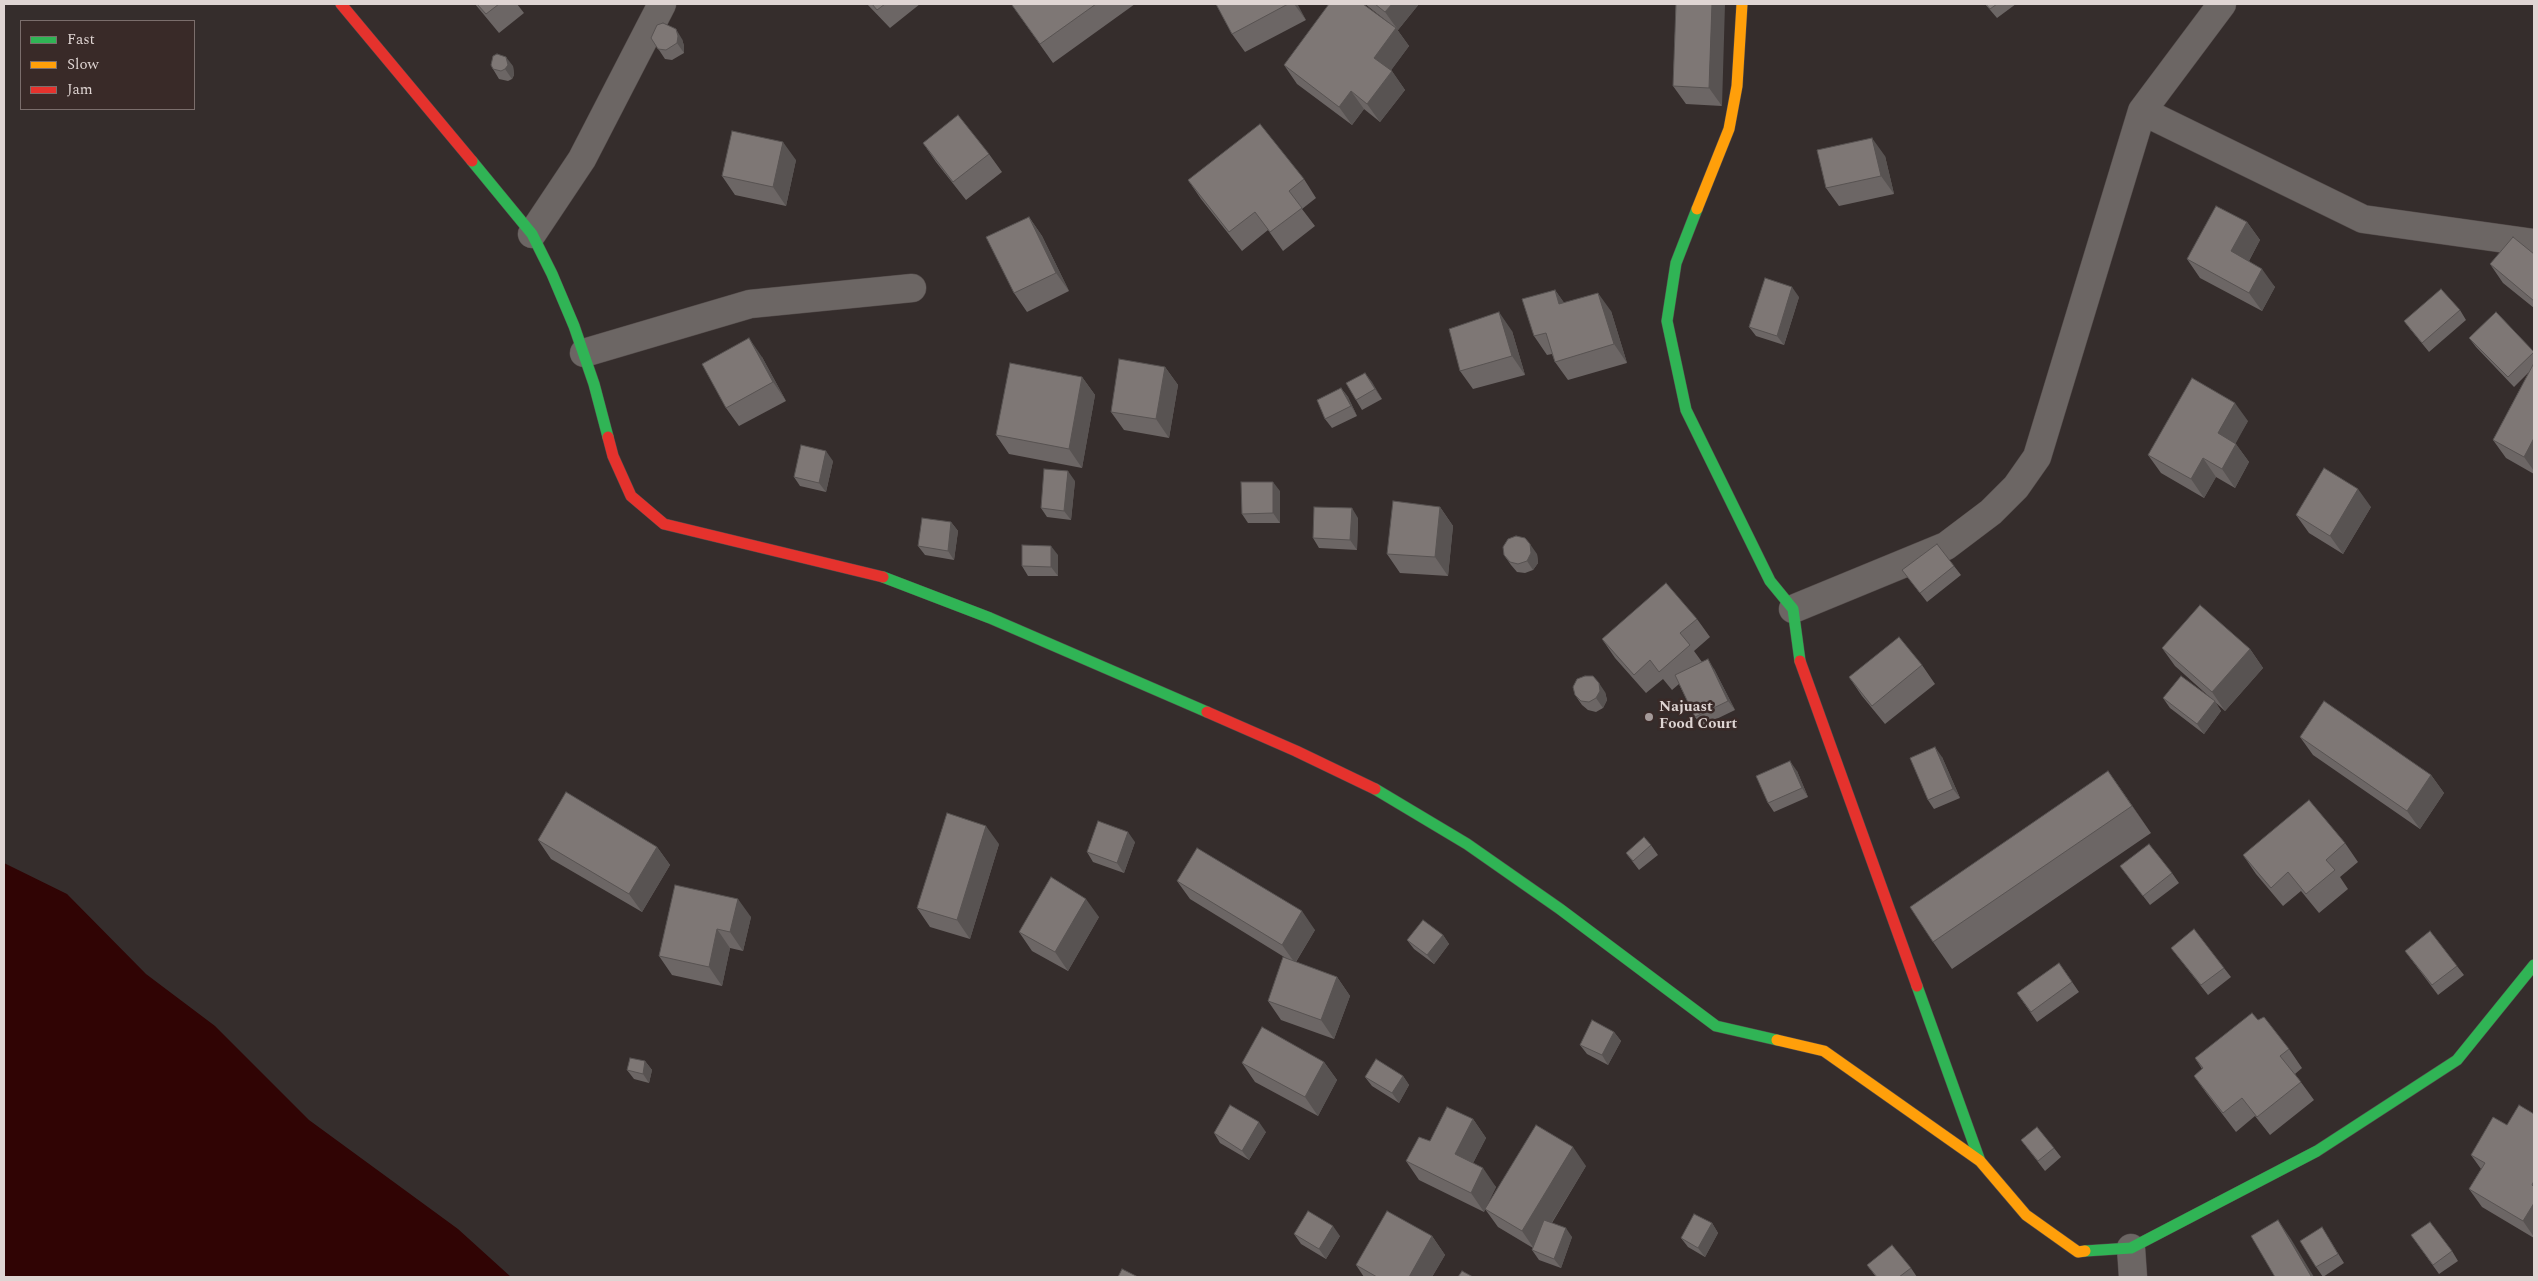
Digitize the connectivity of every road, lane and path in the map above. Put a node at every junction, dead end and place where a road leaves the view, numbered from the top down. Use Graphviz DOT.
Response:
graph roads {
  1 [pos="341,4"];
  2 [pos="662,4"];
  3 [pos="1742,4"];
  4 [pos="2222,4"];
  5 [pos="2142,111"];
  6 [pos="532,234"];
  7 [pos="2534,243"];
  8 [pos="912,288"];
  9 [pos="584,353"];
  10 [pos="1793,609"];
  11 [pos="2534,965"];
  12 [pos="1980,1161"];
  13 [pos="2131,1248"];
  14 [pos="2133,1277"];
  1 -- 6 [label="street"];
  2 -- 6 [label="street"];
  3 -- 10 [label="street"];
  4 -- 5 [label="street"];
  5 -- 7 [label="street"];
  5 -- 10 [label="street"];
  6 -- 9 [label="street"];
  8 -- 9 [label="street"];
  9 -- 12 [label="street"];
  10 -- 12 [label="street"];
  11 -- 13 [label="street"];
  12 -- 13 [label="street"];
  13 -- 14 [label="street"];
}
